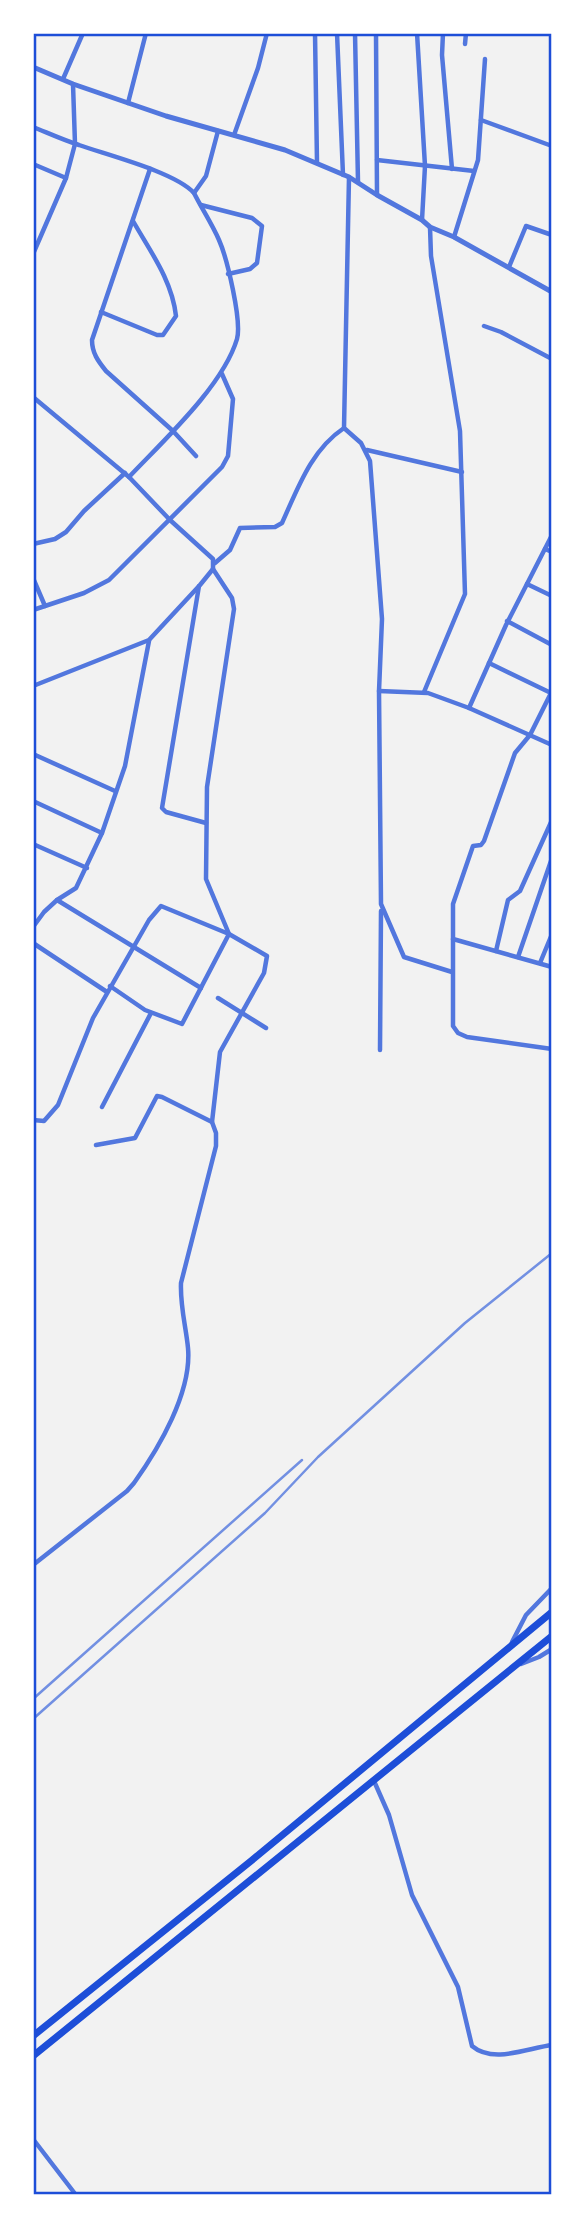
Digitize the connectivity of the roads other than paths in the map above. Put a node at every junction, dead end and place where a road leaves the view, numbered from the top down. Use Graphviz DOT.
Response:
graph roads {
  1 [pos="83,33"];
  2 [pos="146,33"];
  3 [pos="267,33"];
  4 [pos="315,33"];
  5 [pos="337,33"];
  6 [pos="355,33"];
  7 [pos="376,33"];
  8 [pos="417,33"];
  9 [pos="443,33"];
  10 [pos="466,33"];
  11 [pos="465,44"];
  12 [pos="485,59"];
  13 [pos="33,67"];
  14 [pos="63,79"];
  15 [pos="73,84"];
  16 [pos="128,103"];
  17 [pos="481,120"];
  18 [pos="33,127"];
  19 [pos="218,131"];
  20 [pos="234,135"];
  21 [pos="75,144"];
  22 [pos="552,146"];
  23 [pos="377,160"];
  24 [pos="317,163"];
  25 [pos="33,164"];
  26 [pos="425,166"];
  27 [pos="150,169"];
  28 [pos="452,169"];
  29 [pos="474,171"];
  30 [pos="346,176"];
  31 [pos="66,178"];
  32 [pos="358,182"];
  33 [pos="194,193"];
  34 [pos="377,195"];
  35 [pos="201,205"];
  36 [pos="132,220"];
  37 [pos="422,220"];
  38 [pos="430,227"];
  39 [pos="552,235"];
  40 [pos="454,237"];
  41 [pos="35,245"];
  42 [pos="33,254"];
  43 [pos="509,267"];
  44 [pos="228,274"];
  45 [pos="552,292"];
  46 [pos="101,312"];
  47 [pos="484,326"];
  48 [pos="552,359"];
  49 [pos="222,374"];
  50 [pos="33,398"];
  51 [pos="344,428"];
  52 [pos="173,431"];
  53 [pos="366,450"];
  54 [pos="196,456"];
  55 [pos="462,472"];
  56 [pos="127,475"];
  57 [pos="170,520"];
  58 [pos="552,535"];
  59 [pos="33,544"];
  60 [pos="545,549"];
  61 [pos="552,552"];
  62 [pos="215,563"];
  63 [pos="213,569"];
  64 [pos="33,578"];
  65 [pos="527,584"];
  66 [pos="200,586"];
  67 [pos="552,596"];
  68 [pos="45,606"];
  69 [pos="33,610"];
  70 [pos="507,621"];
  71 [pos="149,640"];
  72 [pos="552,646"];
  73 [pos="489,663"];
  74 [pos="33,686"];
  75 [pos="379,691"];
  76 [pos="425,692"];
  77 [pos="551,692"];
  78 [pos="469,708"];
  79 [pos="530,735"];
  80 [pos="552,745"];
  81 [pos="33,754"];
  82 [pos="115,791"];
  83 [pos="33,801"];
  84 [pos="552,820"];
  85 [pos="206,822"];
  86 [pos="102,833"];
  87 [pos="33,844"];
  88 [pos="552,858"];
  89 [pos="87,868"];
  90 [pos="57,900"];
  91 [pos="381,904"];
  92 [pos="33,928"];
  93 [pos="229,934"];
  94 [pos="552,934"];
  95 [pos="453,939"];
  96 [pos="33,943"];
  97 [pos="134,946"];
  98 [pos="496,951"];
  99 [pos="518,957"];
  100 [pos="540,963"];
  101 [pos="552,967"];
  102 [pos="452,972"];
  103 [pos="201,988"];
  104 [pos="108,989"];
  105 [pos="218,998"];
  106 [pos="242,1012"];
  107 [pos="151,1013"];
  108 [pos="267,1028"];
  109 [pos="552,1049"];
  110 [pos="380,1050"];
  111 [pos="102,1107"];
  112 [pos="33,1120"];
  113 [pos="212,1122"];
  114 [pos="96,1145"];
  115 [pos="33,1565"];
  116 [pos="552,1588"];
  117 [pos="552,1612"];
  118 [pos="552,1636"];
  119 [pos="509,1649"];
  120 [pos="552,1649"];
  121 [pos="511,1667"];
  122 [pos="373,1780"];
  123 [pos="35,2034"];
  124 [pos="552,2045"];
  125 [pos="46,2046"];
  126 [pos="33,2056"];
  127 [pos="33,2139"];
  128 [pos="76,2195"];
  1 -- 14 [label="street"];
  2 -- 16 [label="street"];
  3 -- 20 [label="street"];
  4 -- 24 [label="street"];
  5 -- 30 [label="street"];
  6 -- 32 [label="street"];
  7 -- 23 [label="street"];
  8 -- 26 [label="street"];
  9 -- 28 [label="street"];
  10 -- 11 [label="street"];
  12 -- 17 [label="street"];
  13 -- 14 [label="street"];
  14 -- 15 [label="street"];
  15 -- 16 [label="street"];
  15 -- 21 [label="street"];
  16 -- 19 [label="street"];
  17 -- 22 [label="street"];
  17 -- 29 [label="street"];
  18 -- 21 [label="street"];
  19 -- 20 [label="street"];
  19 -- 33 [label="street"];
  20 -- 24 [label="street"];
  21 -- 27 [label="street"];
  21 -- 31 [label="street"];
  23 -- 26 [label="street"];
  23 -- 34 [label="street"];
  24 -- 30 [label="street"];
  25 -- 31 [label="street"];
  26 -- 28 [label="street"];
  26 -- 37 [label="street"];
  27 -- 33 [label="street"];
  27 -- 36 [label="street"];
  28 -- 29 [label="street"];
  29 -- 40 [label="street"];
  30 -- 32 [label="street"];
  30 -- 51 [label="street"];
  31 -- 41 [label="street"];
  32 -- 34 [label="street"];
  33 -- 35 [label="street"];
  34 -- 37 [label="street"];
  35 -- 44 [label="street"];
  35 -- 44 [label="street"];
  36 -- 46 [label="street"];
  36 -- 46 [label="street"];
  37 -- 38 [label="street"];
  38 -- 40 [label="street"];
  38 -- 55 [label="street"];
  39 -- 43 [label="street"];
  40 -- 43 [label="street"];
  41 -- 42 [label="street"];
  43 -- 45 [label="street"];
  44 -- 49 [label="street"];
  46 -- 52 [label="street"];
  47 -- 48 [label="street"];
  49 -- 52 [label="street"];
  49 -- 57 [label="street"];
  50 -- 56 [label="street"];
  51 -- 53 [label="street"];
  51 -- 62 [label="street"];
  52 -- 54 [label="street"];
  52 -- 56 [label="street"];
  53 -- 55 [label="street"];
  53 -- 75 [label="street"];
  55 -- 76 [label="street"];
  56 -- 57 [label="street"];
  56 -- 59 [label="street"];
  57 -- 62 [label="street"];
  57 -- 68 [label="street"];
  58 -- 60 [label="street"];
  60 -- 61 [label="street"];
  60 -- 65 [label="street"];
  62 -- 63 [label="street"];
  63 -- 66 [label="street"];
  63 -- 85 [label="street"];
  64 -- 68 [label="street"];
  65 -- 67 [label="street"];
  65 -- 70 [label="street"];
  66 -- 71 [label="street"];
  66 -- 85 [label="street"];
  68 -- 69 [label="street"];
  70 -- 72 [label="street"];
  70 -- 73 [label="street"];
  71 -- 74 [label="street"];
  71 -- 82 [label="street"];
  73 -- 77 [label="street"];
  73 -- 78 [label="street"];
  75 -- 76 [label="street"];
  75 -- 91 [label="street"];
  76 -- 78 [label="street"];
  77 -- 79 [label="street"];
  78 -- 79 [label="street"];
  79 -- 80 [label="street"];
  79 -- 95 [label="street"];
  81 -- 82 [label="street"];
  82 -- 86 [label="street"];
  83 -- 86 [label="street"];
  84 -- 98 [label="street"];
  85 -- 93 [label="street"];
  86 -- 89 [label="street"];
  87 -- 89 [label="street"];
  88 -- 99 [label="street"];
  89 -- 90 [label="street"];
  90 -- 92 [label="street"];
  90 -- 97 [label="street"];
  91 -- 102 [label="street"];
  91 -- 110 [label="street"];
  93 -- 97 [label="street"];
  93 -- 103 [label="street"];
  93 -- 106 [label="street"];
  94 -- 100 [label="street"];
  95 -- 98 [label="street"];
  95 -- 102 [label="street"];
  96 -- 104 [label="street"];
  97 -- 103 [label="street"];
  97 -- 104 [label="street"];
  98 -- 99 [label="street"];
  99 -- 100 [label="street"];
  100 -- 101 [label="street"];
  102 -- 109 [label="street"];
  103 -- 107 [label="street"];
  104 -- 107 [label="street"];
  104 -- 112 [label="street"];
  105 -- 106 [label="street"];
  106 -- 108 [label="street"];
  106 -- 113 [label="street"];
  107 -- 111 [label="street"];
  113 -- 114 [label="street"];
  113 -- 115 [label="street"];
  116 -- 119 [label="street"];
  117 -- 119 [label="highway"];
  118 -- 121 [label="highway"];
  119 -- 123 [label="highway"];
  120 -- 121 [label="street"];
  121 -- 122 [label="highway"];
  122 -- 124 [label="street"];
  122 -- 125 [label="highway"];
  123 -- 125 [label="highway"];
  125 -- 126 [label="highway"];
  127 -- 128 [label="street"];
}
